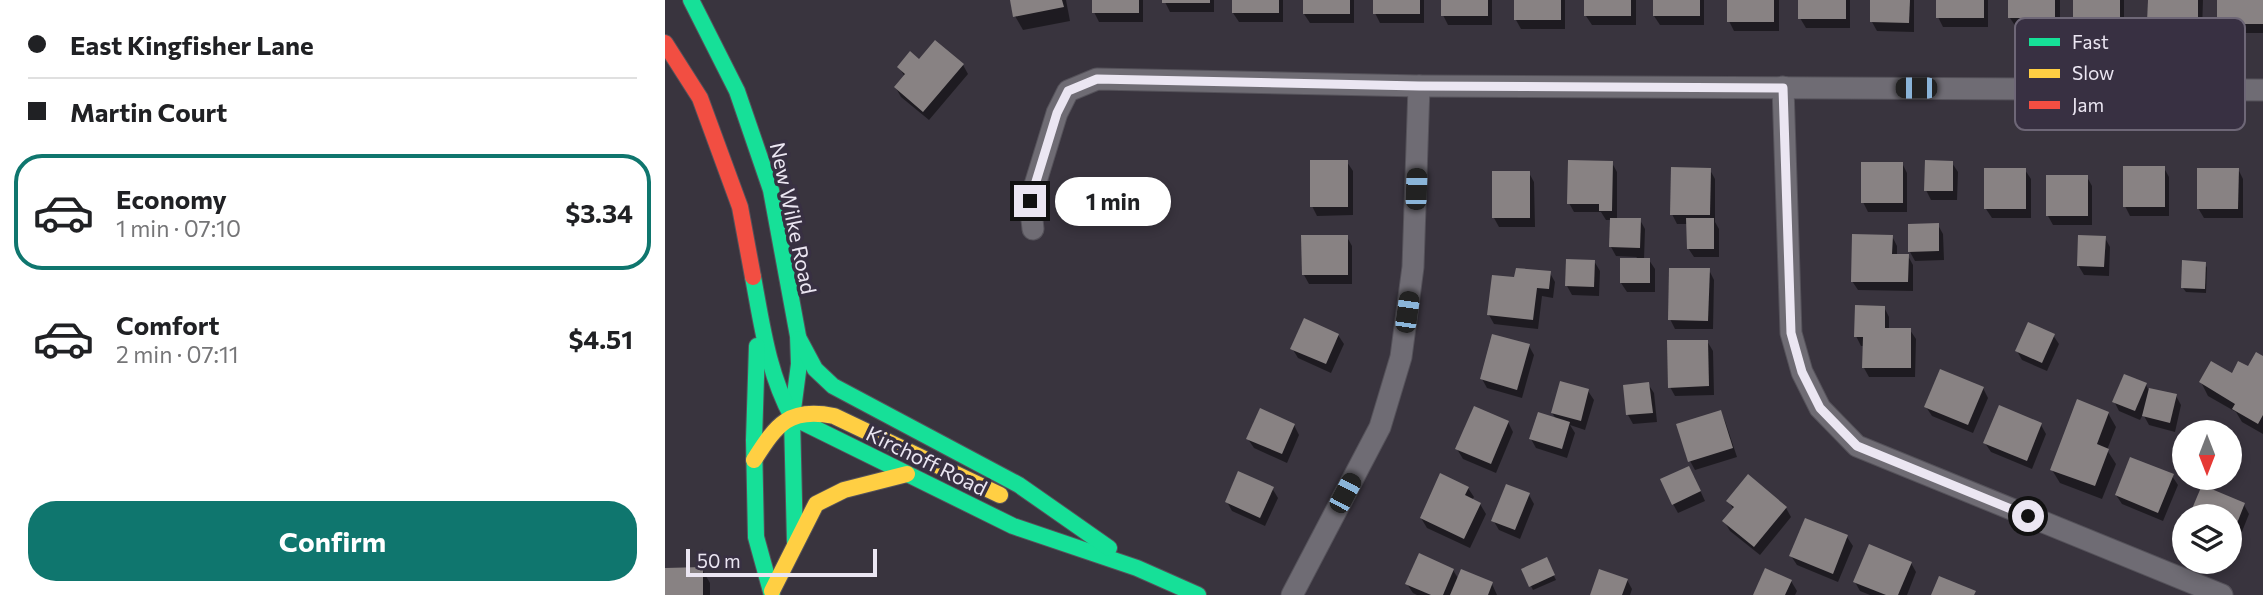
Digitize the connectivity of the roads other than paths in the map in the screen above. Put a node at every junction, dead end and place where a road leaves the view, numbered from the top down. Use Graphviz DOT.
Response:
graph roads {
  1 [pos="691,0"];
  2 [pos="665,43"];
  3 [pos="1419,86"];
  4 [pos="1783,88"];
  5 [pos="2015,89"];
  6 [pos="2245,90"];
  7 [pos="2263,90"];
  8 [pos="1033,229"];
  9 [pos="761,327"];
  10 [pos="798,336"];
  11 [pos="792,417"];
  12 [pos="754,460"];
  13 [pos="907,474"];
  14 [pos="1044,503"];
  15 [pos="795,544"];
  16 [pos="1137,568"];
  17 [pos="772,593"];
  18 [pos="1198,595"];
  19 [pos="1292,595"];
  20 [pos="2223,595"];
  1 -- 10 [label="main road, New Wilke Road"];
  2 -- 9 [label="main road"];
  3 -- 4 [label="street"];
  3 -- 8 [label="street"];
  3 -- 19 [label="street"];
  4 -- 5 [label="street"];
  4 -- 20 [label="street"];
  6 -- 7 [label="street"];
  9 -- 11 [label="main road"];
  9 -- 12 [label="main road"];
  10 -- 11 [label="main road, New Wilke Road"];
  10 -- 14 [label="main road, Kirchoff Road"];
  11 -- 12 [label="main road"];
  11 -- 13 [label="main road, Kirchoff Road"];
  11 -- 14 [label="main road"];
  11 -- 15 [label="main road"];
  12 -- 17 [label="main road"];
  13 -- 15 [label="main road"];
  13 -- 16 [label="main road, Kirchoff Road"];
  14 -- 16 [label="main road, Kirchoff Road"];
  15 -- 17 [label="main road"];
  16 -- 18 [label="main road, Kirchoff Road"];
}
